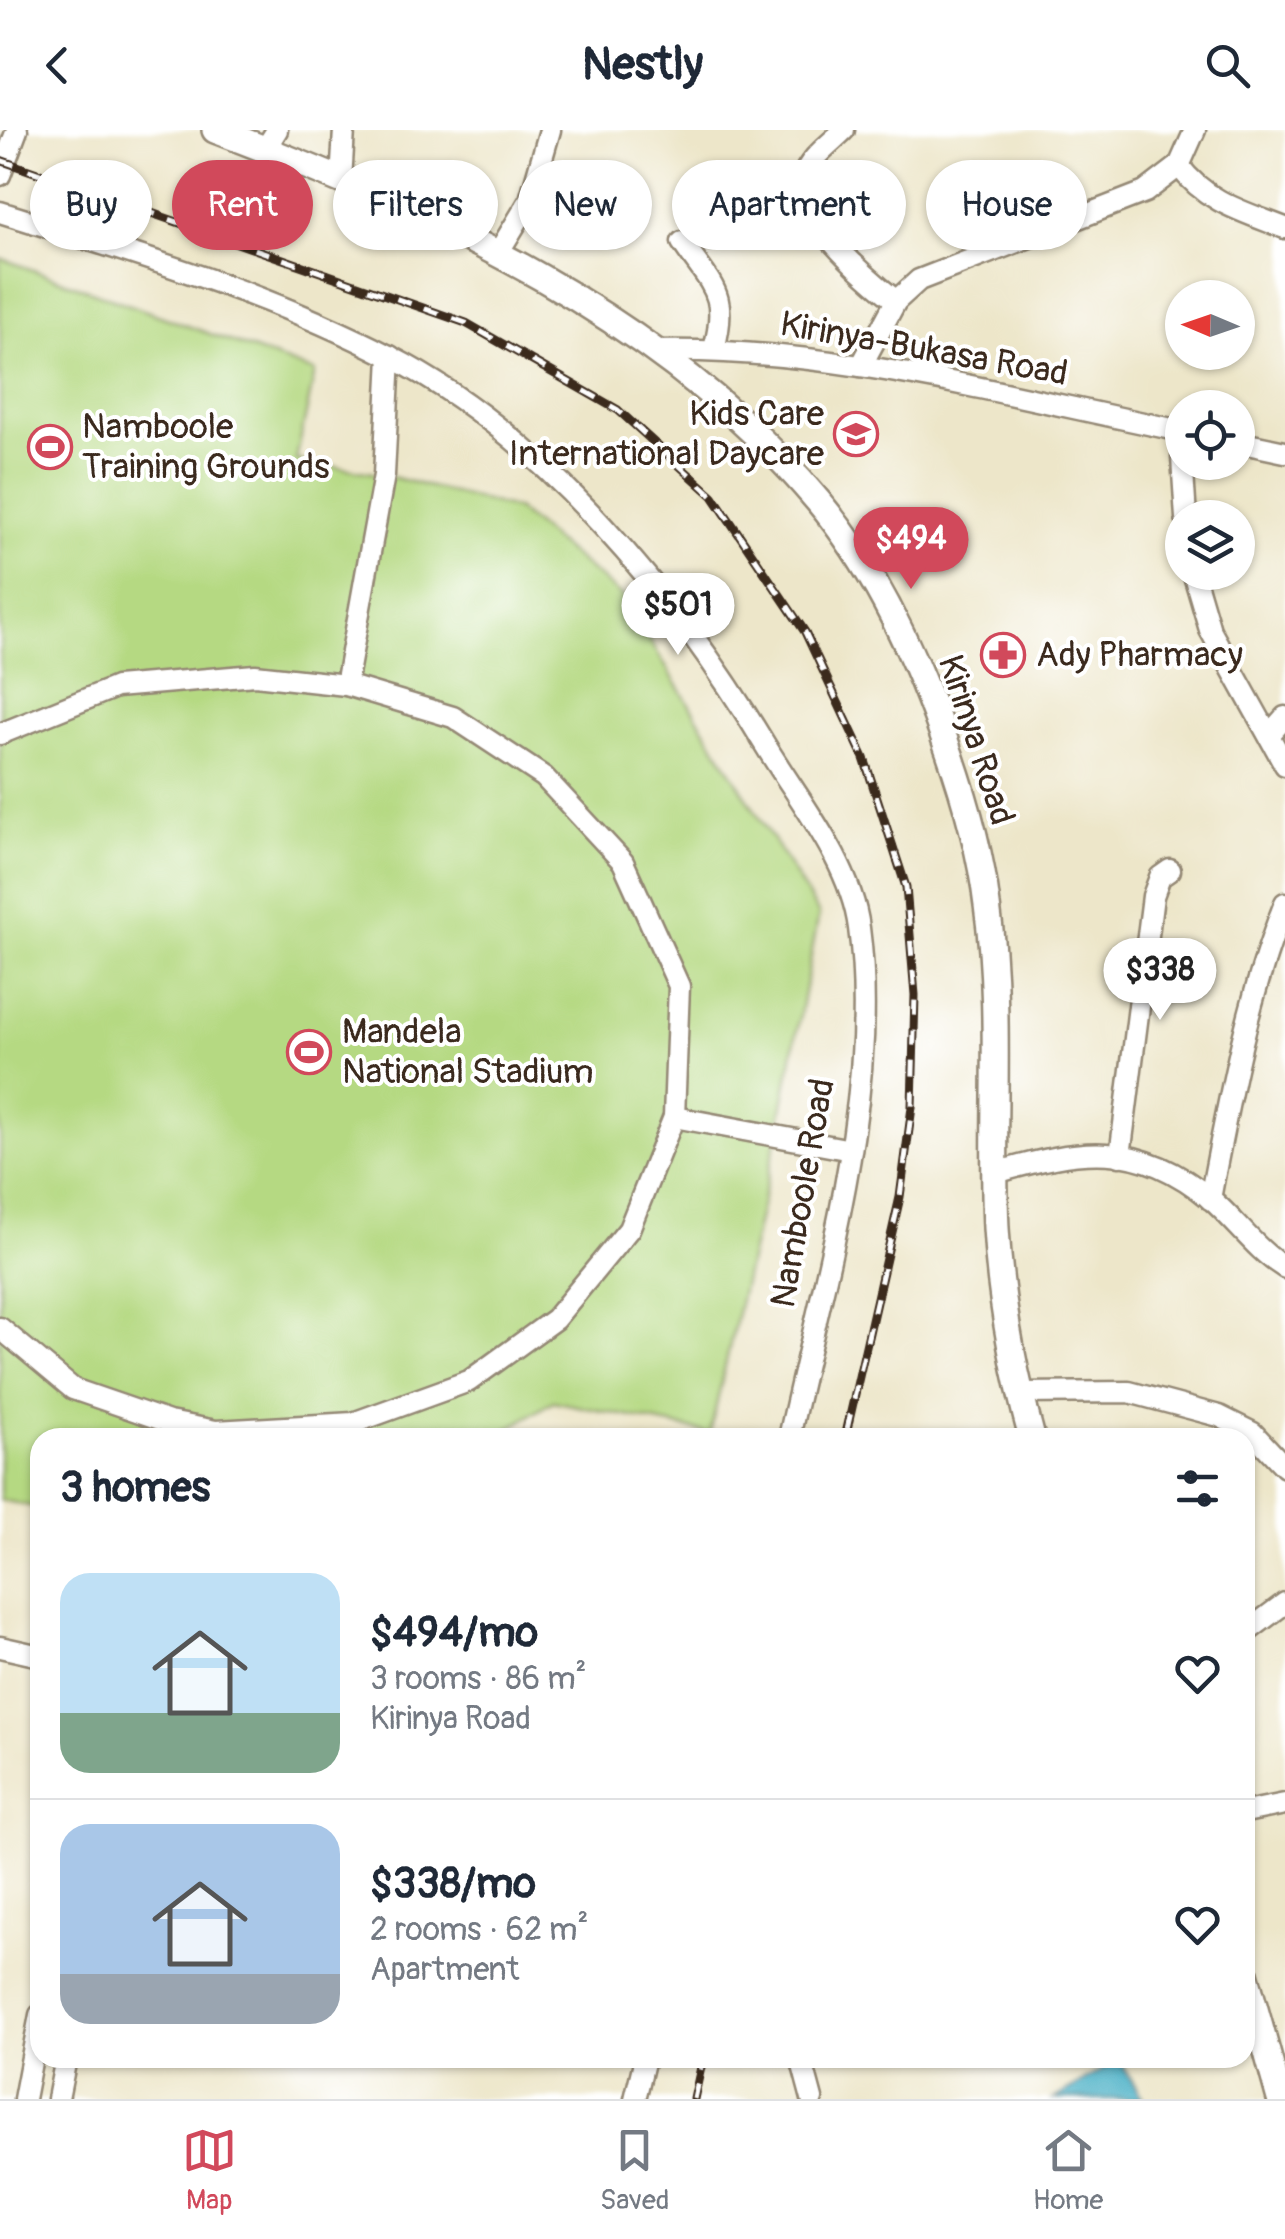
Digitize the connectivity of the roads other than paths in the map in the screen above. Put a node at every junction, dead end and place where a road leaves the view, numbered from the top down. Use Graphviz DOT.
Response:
graph roads {
  1 [pos="17,130"];
  2 [pos="215,130"];
  3 [pos="344,130"];
  4 [pos="550,130"];
  5 [pos="844,130"];
  6 [pos="1195,130"];
  7 [pos="271,140"];
  8 [pos="342,160"];
  9 [pos="1178,166"];
  10 [pos="0,175"];
  11 [pos="333,177"];
  12 [pos="0,212"];
  13 [pos="1285,228"];
  14 [pos="492,250"];
  15 [pos="687,250"];
  16 [pos="498,253"];
  17 [pos="896,301"];
  18 [pos="714,349"];
  19 [pos="652,351"];
  20 [pos="390,356"];
  21 [pos="861,366"];
  22 [pos="1165,429"];
  23 [pos="1255,446"];
  24 [pos="1285,452"];
  25 [pos="1198,590"];
  26 [pos="346,685"];
  27 [pos="1285,717"];
  28 [pos="0,734"];
  29 [pos="1269,734"];
  30 [pos="1285,765"];
  31 [pos="1170,870"];
  32 [pos="1285,904"];
  33 [pos="674,1116"];
  34 [pos="851,1150"];
  35 [pos="1120,1156"];
  36 [pos="995,1173"];
  37 [pos="1210,1199"];
  38 [pos="1285,1268"];
  39 [pos="0,1328"];
  40 [pos="1021,1393"];
  41 [pos="163,1428"];
  42 [pos="290,1428"];
  43 [pos="792,1428"];
  44 [pos="1030,1428"];
  45 [pos="1244,1428"];
  46 [pos="1255,1434"];
  47 [pos="1285,1467"];
  48 [pos="1285,1603"];
  49 [pos="1255,1625"];
  50 [pos="0,1647"];
  51 [pos="30,1654"];
  52 [pos="1285,1804"];
  53 [pos="1255,1810"];
  54 [pos="1255,2006"];
  55 [pos="30,2068"];
  56 [pos="64,2068"];
  57 [pos="642,2068"];
  58 [pos="800,2068"];
  59 [pos="1280,2088"];
  60 [pos="24,2099"];
  61 [pos="58,2099"];
  62 [pos="634,2099"];
  63 [pos="812,2099"];
  1 -- 10 [label="street"];
  2 -- 7 [label="main road, Kirinya Road"];
  3 -- 8 [label="street"];
  4 -- 16 [label="street"];
  5 -- 17 [label="street"];
  6 -- 9 [label="street"];
  7 -- 11 [label="main road, Kirinya Road"];
  9 -- 13 [label="street"];
  9 -- 17 [label="street"];
  12 -- 20 [label="street, Namboole Road"];
  14 -- 16 [label="main road, Kirinya Road"];
  15 -- 18 [label="street"];
  16 -- 19 [label="main road, Kirinya Road"];
  17 -- 21 [label="street"];
  18 -- 19 [label="street, Kirinya-Bukasa Road"];
  18 -- 21 [label="street, Kirinya-Bukasa Road"];
  19 -- 36 [label="main road, Kirinya Road"];
  20 -- 26 [label="street"];
  20 -- 34 [label="street, Namboole Road"];
  21 -- 22 [label="street, Kirinya-Bukasa Road"];
  23 -- 24 [label="street"];
  25 -- 29 [label="street"];
  26 -- 28 [label="street"];
  26 -- 33 [label="street"];
  27 -- 29 [label="street"];
  29 -- 30 [label="street"];
  31 -- 35 [label="street"];
  32 -- 37 [label="street"];
  33 -- 34 [label="street"];
  33 -- 42 [label="street"];
  34 -- 43 [label="street, Namboole Road"];
  35 -- 36 [label="street"];
  35 -- 37 [label="street"];
  36 -- 40 [label="main road, Kirinya Road"];
  37 -- 38 [label="street"];
  39 -- 41 [label="street"];
  40 -- 44 [label="main road, Kirinya Road"];
  40 -- 45 [label="street"];
  46 -- 47 [label="street"];
  48 -- 49 [label="street"];
  50 -- 51 [label="street"];
  52 -- 53 [label="street"];
  54 -- 59 [label="main road"];
  55 -- 60 [label="street"];
  56 -- 61 [label="street"];
  57 -- 62 [label="street"];
  58 -- 63 [label="street"];
}
